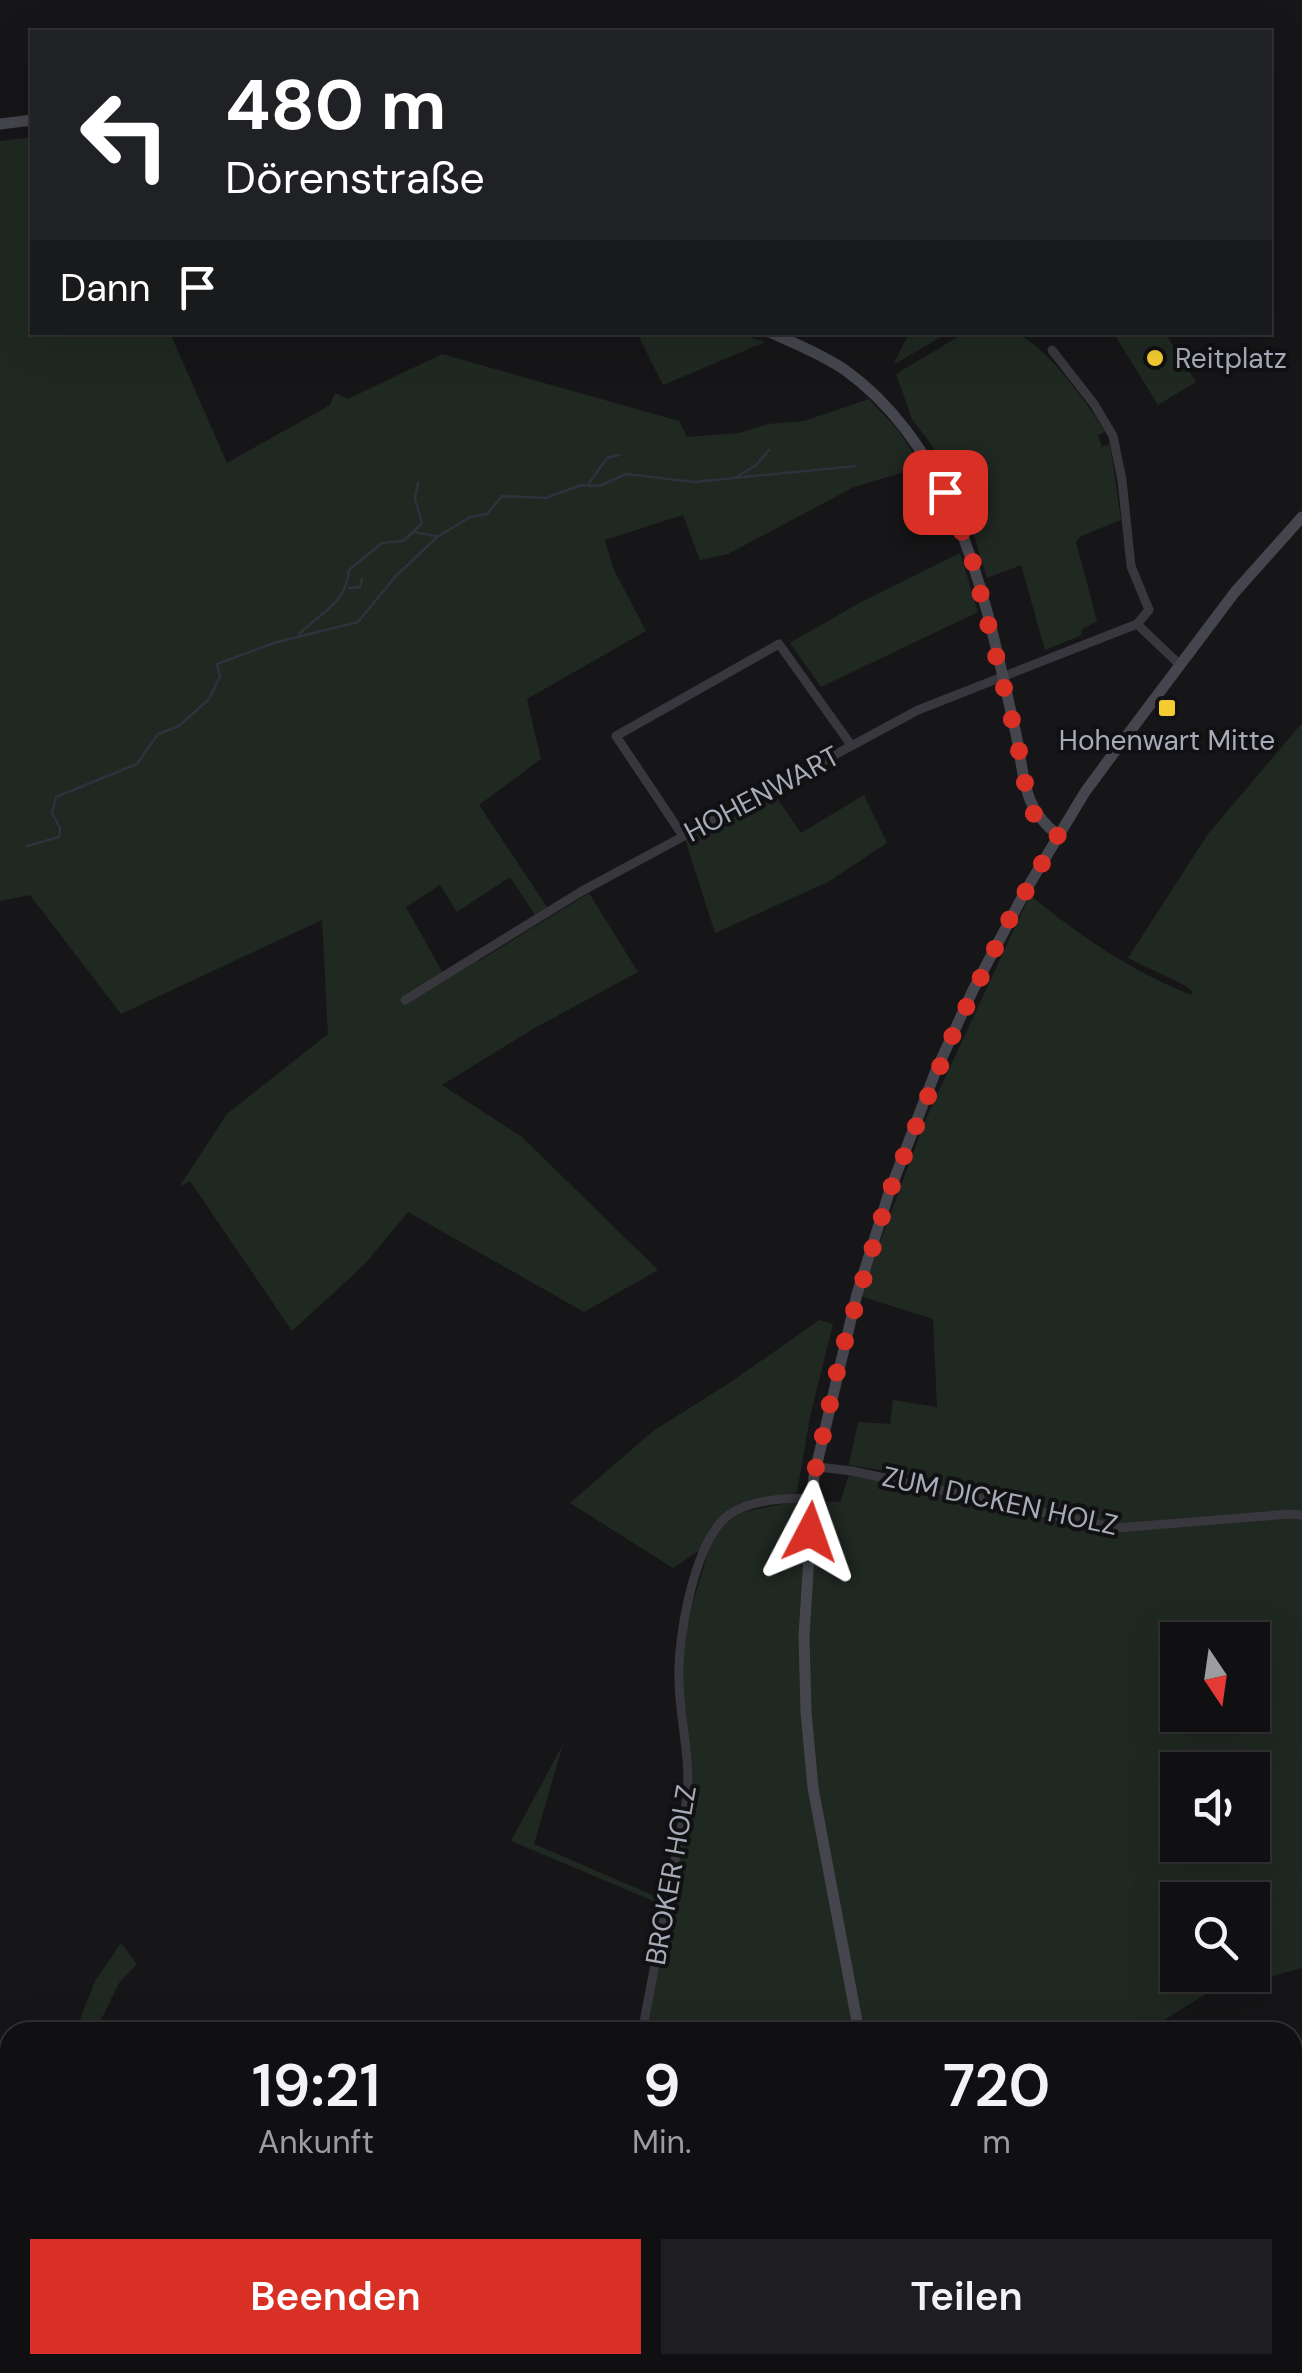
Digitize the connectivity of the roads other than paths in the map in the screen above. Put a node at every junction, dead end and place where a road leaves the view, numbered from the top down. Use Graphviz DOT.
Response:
graph roads {
  1 [pos="30,120"];
  2 [pos="0,124"];
  3 [pos="776,335"];
  4 [pos="1052,350"];
  5 [pos="1302,518"];
  6 [pos="1136,624"];
  7 [pos="1180,664"];
  8 [pos="1002,678"];
  9 [pos="851,746"];
  10 [pos="684,836"];
  11 [pos="1058,836"];
  12 [pos="405,1000"];
  13 [pos="818,1467"];
  14 [pos="814,1498"];
  15 [pos="1302,1516"];
  16 [pos="644,2022"];
  17 [pos="856,2022"];
  1 -- 2 [label="main road"];
  3 -- 8 [label="main road"];
  4 -- 6 [label="street"];
  5 -- 7 [label="main road"];
  6 -- 7 [label="street"];
  6 -- 8 [label="street, HOHENWART"];
  7 -- 11 [label="main road"];
  8 -- 9 [label="street, HOHENWART"];
  8 -- 11 [label="main road"];
  9 -- 10 [label="street, HOHENWART"];
  9 -- 10 [label="street"];
  10 -- 12 [label="street, HOHENWART"];
  11 -- 13 [label="main road"];
  13 -- 14 [label="main road"];
  13 -- 15 [label="street, ZUM DICKEN HOLZ"];
  14 -- 16 [label="street, BROKER HOLZ"];
  14 -- 17 [label="main road"];
}
